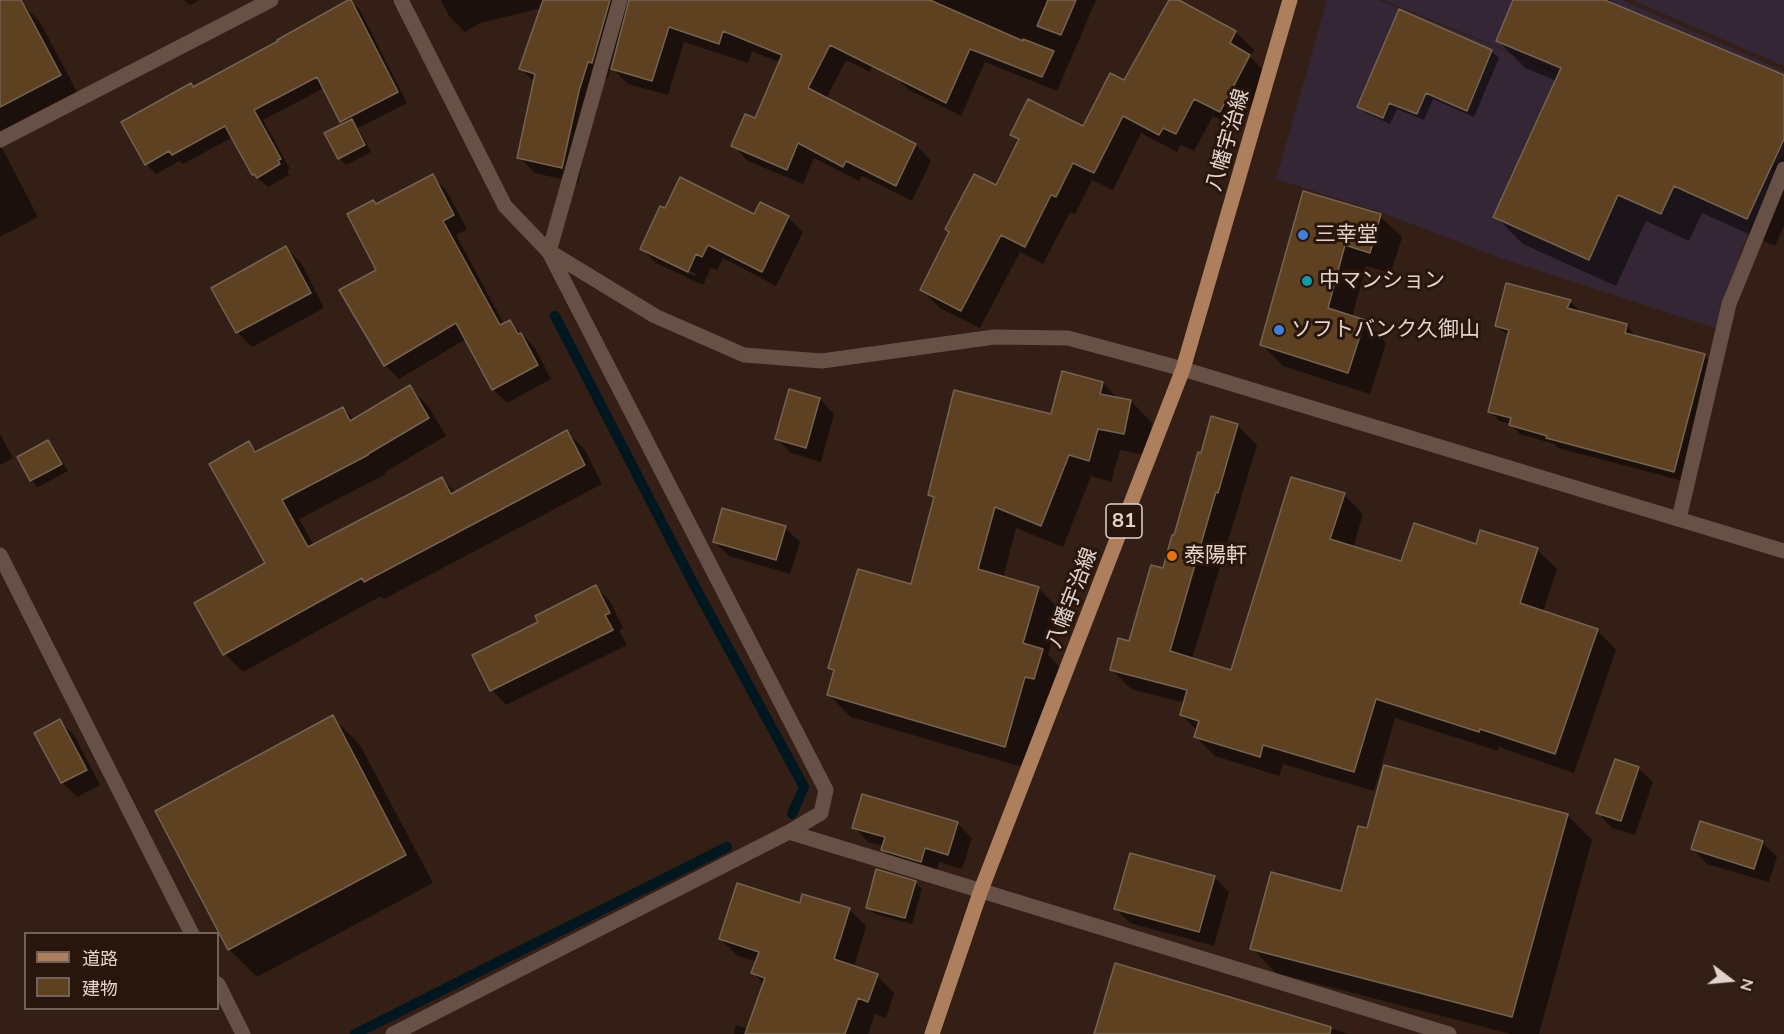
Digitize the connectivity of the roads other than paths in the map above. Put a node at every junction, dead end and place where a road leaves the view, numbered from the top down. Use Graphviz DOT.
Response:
graph roads {
  1 [pos="271,0"];
  2 [pos="402,0"];
  3 [pos="620,0"];
  4 [pos="1290,0"];
  5 [pos="0,140"];
  6 [pos="1784,170"];
  7 [pos="549,252"];
  8 [pos="1183,369"];
  9 [pos="1679,519"];
  10 [pos="1784,551"];
  11 [pos="0,555"];
  12 [pos="789,832"];
  13 [pos="981,890"];
  14 [pos="191,932"];
  15 [pos="219,986"];
  16 [pos="243,1034"];
  17 [pos="393,1034"];
  18 [pos="932,1034"];
  19 [pos="1449,1034"];
  1 -- 5 [label="street"];
  2 -- 7 [label="street"];
  3 -- 7 [label="street"];
  4 -- 8 [label="main road, 八幡宇治線 / 81"];
  6 -- 9 [label="street"];
  7 -- 8 [label="street"];
  7 -- 12 [label="street"];
  8 -- 9 [label="street"];
  8 -- 13 [label="main road, 八幡宇治線 / 81"];
  9 -- 10 [label="street"];
  11 -- 14 [label="street"];
  12 -- 13 [label="street"];
  12 -- 17 [label="street"];
  13 -- 18 [label="main road, 八幡宇治線 / 81"];
  13 -- 19 [label="street"];
  15 -- 16 [label="street"];
}
